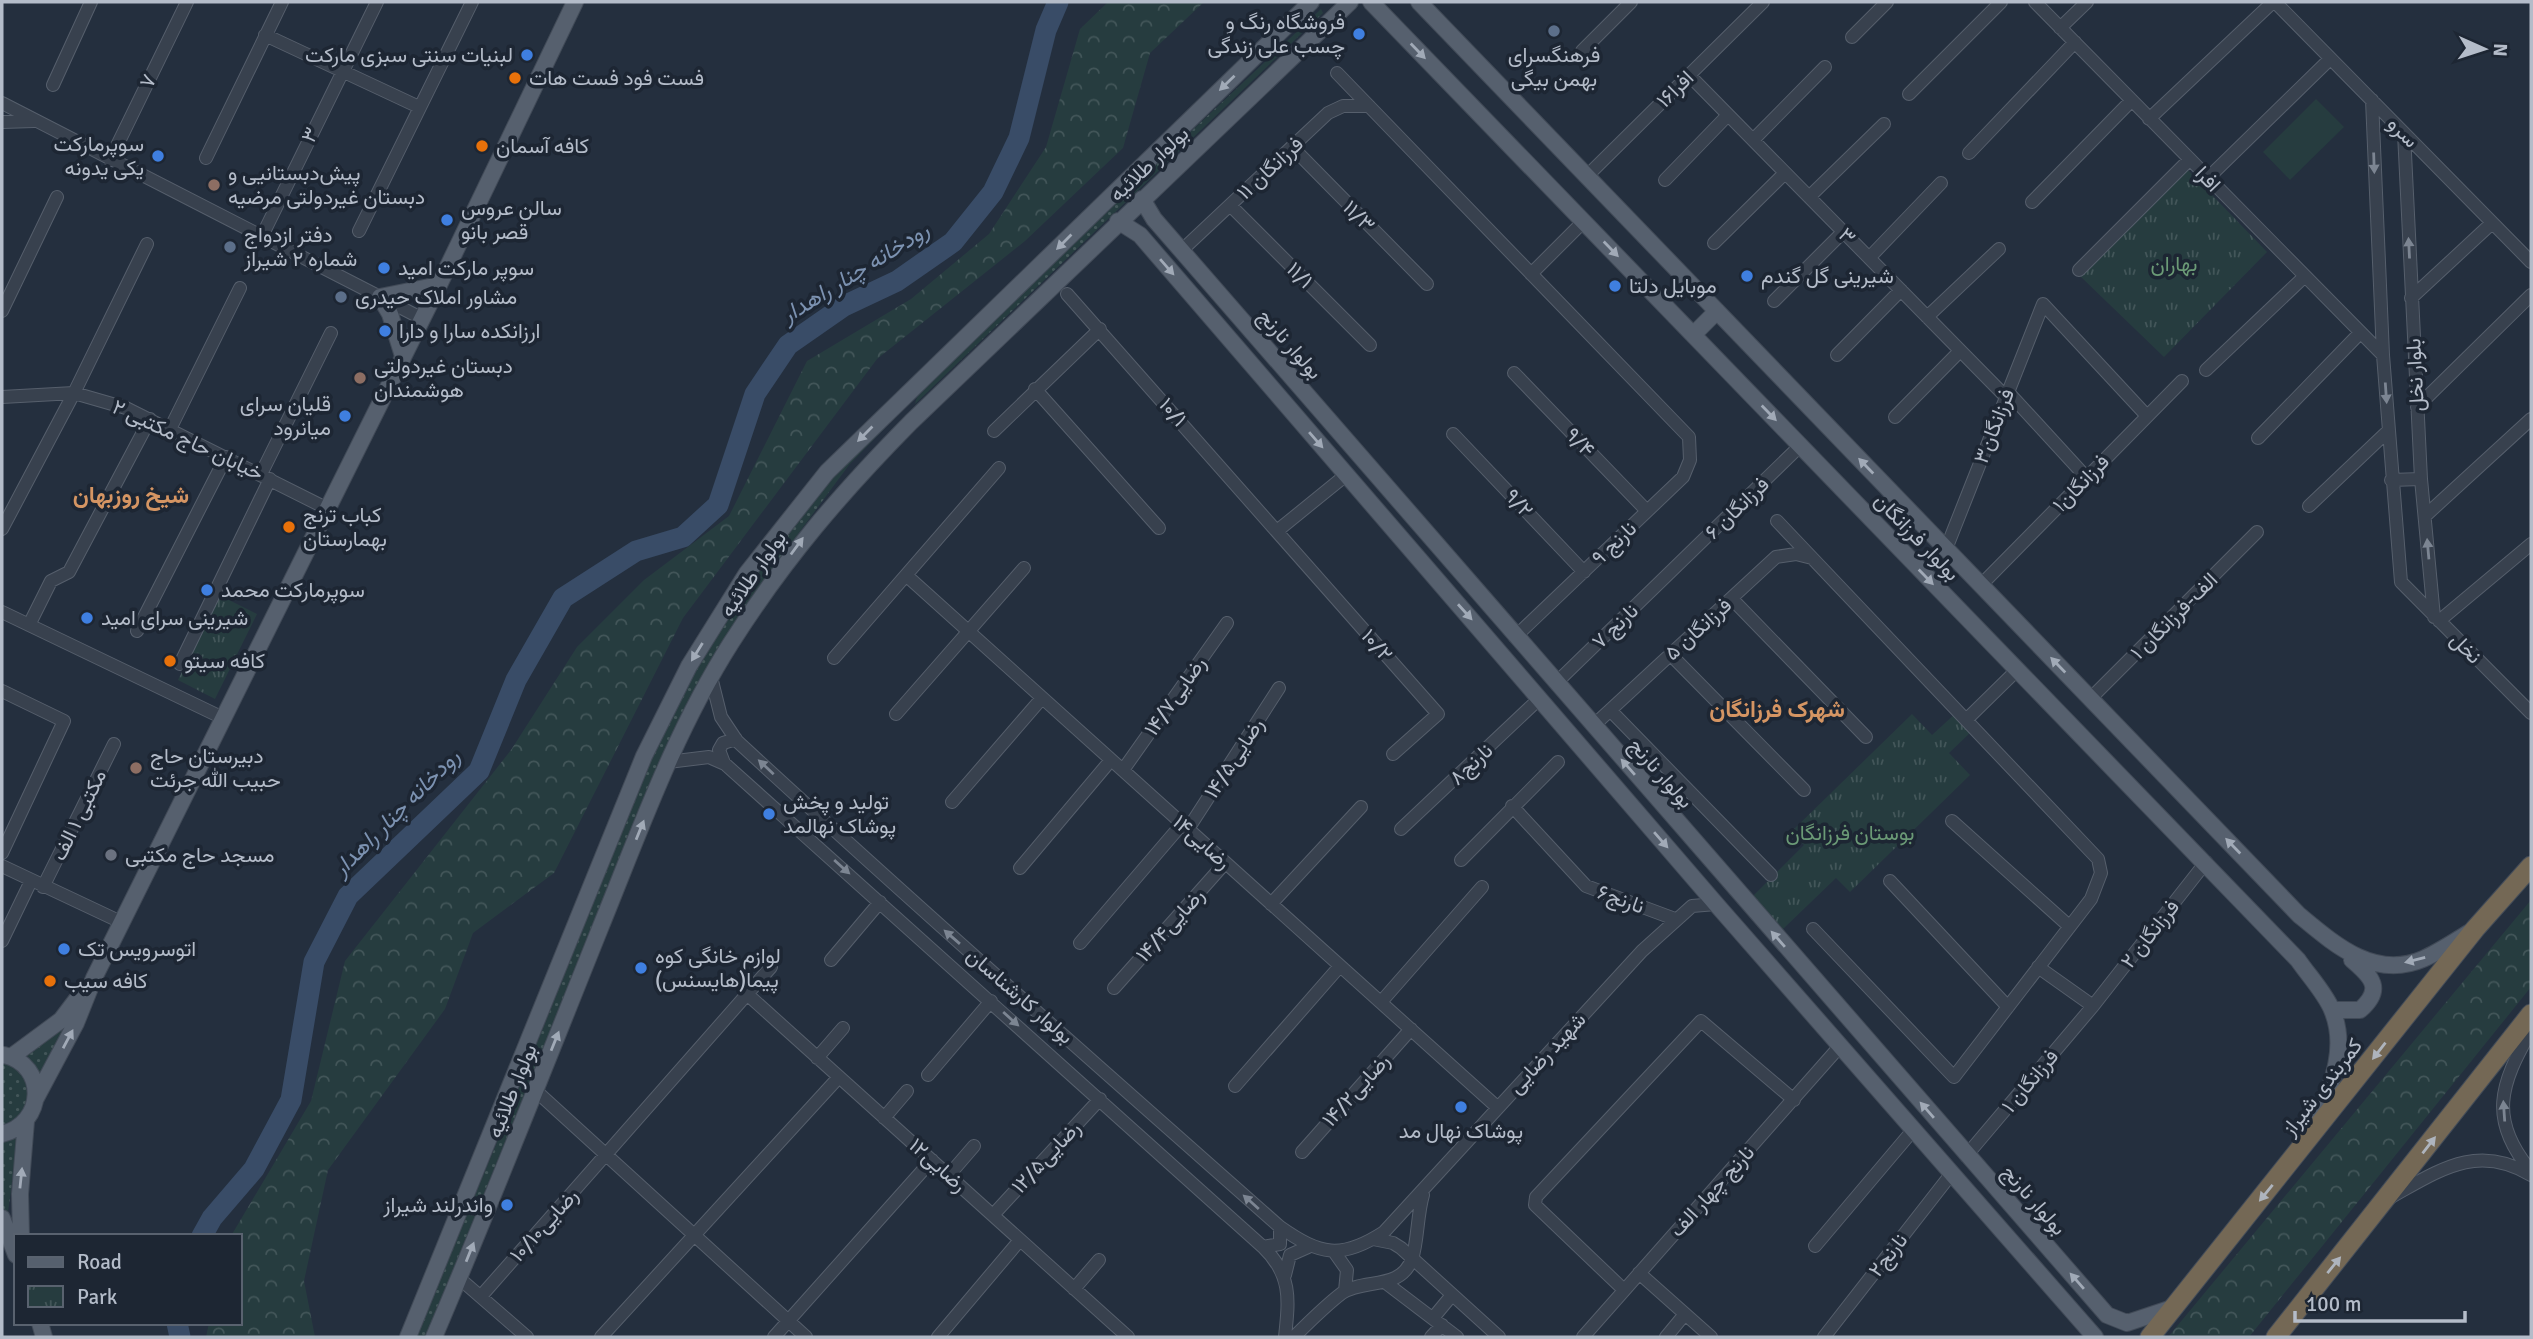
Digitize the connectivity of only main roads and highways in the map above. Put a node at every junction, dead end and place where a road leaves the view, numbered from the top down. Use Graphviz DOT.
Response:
graph roads {
  1 [pos="575,2"];
  2 [pos="1350,2"];
  3 [pos="1371,2"];
  4 [pos="1419,2"];
  5 [pos="1424,2"];
  6 [pos="1303,6"];
  7 [pos="1384,9"];
  8 [pos="1433,16"];
  9 [pos="1328,24"];
  10 [pos="1142,199"];
  11 [pos="1154,219"];
  12 [pos="1118,221"];
  13 [pos="1140,235"];
  14 [pos="439,285"];
  15 [pos="1717,311"];
  16 [pos="1694,334"];
  17 [pos="403,356"];
  18 [pos="895,404"];
  19 [pos="911,422"];
  20 [pos="1449,561"];
  21 [pos="1432,575"];
  22 [pos="2531,866"];
  23 [pos="2475,929"];
  24 [pos="2340,949"];
  25 [pos="93,978"];
  26 [pos="2332,1010"];
  27 [pos="2531,1014"];
  28 [pos="7,1056"];
  29 [pos="36,1098"];
  30 [pos="26,1121"];
  31 [pos="2,1134"];
  32 [pos="2309,1140"];
  33 [pos="2,1218"];
  34 [pos="21,1234"];
  35 [pos="14,1250"];
  36 [pos="2175,1307"];
  37 [pos="2107,1315"];
  38 [pos="2094,1334"];
  39 [pos="408,1337"];
  40 [pos="434,1337"];
  41 [pos="2150,1337"];
  42 [pos="2276,1337"];
  1 -- 14 [label="main road"];
  2 -- 9 [label="main road, بولوار طلائیه"];
  3 -- 7 [label="main road, بولوار فرزانگان"];
  4 -- 8 [label="main road, بولوار فرزانگان"];
  5 -- 8 [label="main road"];
  6 -- 9 [label="main road"];
  6 -- 18 [label="main road, بولوار طلائیه, one-way"];
  7 -- 16 [label="main road, بولوار فرزانگان, one-way"];
  8 -- 15 [label="main road, بولوار فرزانگان"];
  9 -- 10 [label="main road, بولوار طلائیه"];
  10 -- 11 [label="main road, بولوار نارنج"];
  10 -- 12 [label="main road, بولوار طلائیه"];
  11 -- 13 [label="main road"];
  11 -- 20 [label="main road, بولوار نارنج"];
  12 -- 13 [label="main road, بولوار نارنج"];
  12 -- 19 [label="main road, بولوار طلائیه"];
  13 -- 21 [label="main road, بولوار نارنج, one-way"];
  14 -- 17 [label="main road"];
  14 -- 17 [label="main road"];
  15 -- 16 [label="main road"];
  24 -- 15 [label="main road, بولوار فرزانگان, one-way"];
  16 -- 26 [label="main road, بولوار فرزانگان, one-way"];
  17 -- 25 [label="main road"];
  18 -- 19 [label="main road"];
  18 -- 39 [label="main road, بولوار طلائیه, one-way"];
  40 -- 19 [label="main road, بولوار طلائیه, one-way"];
  20 -- 21 [label="main road"];
  37 -- 20 [label="main road, بولوار نارنج, one-way"];
  21 -- 38 [label="main road, بولوار نارنج, one-way"];
  22 -- 23 [label="highway, کمربندی شیراز"];
  23 -- 24 [label="main road, بولوار فرزانگان, one-way"];
  23 -- 32 [label="highway, کمربندی شیراز, one-way"];
  24 -- 26 [label="main road"];
  25 -- 28 [label="main road"];
  29 -- 25 [label="main road, one-way"];
  26 -- 32 [label="main road, بولوار فرزانگان"];
  42 -- 27 [label="highway, one-way"];
  28 -- 29 [label="main road"];
  29 -- 30 [label="main road"];
  30 -- 31 [label="main road"];
  34 -- 30 [label="main road, one-way"];
  32 -- 36 [label="highway, کمربندی شیراز, one-way"];
  33 -- 35 [label="main road"];
  36 -- 37 [label="main road"];
  36 -- 41 [label="highway, کمربندی شیراز"];
  37 -- 38 [label="main road"];
}
